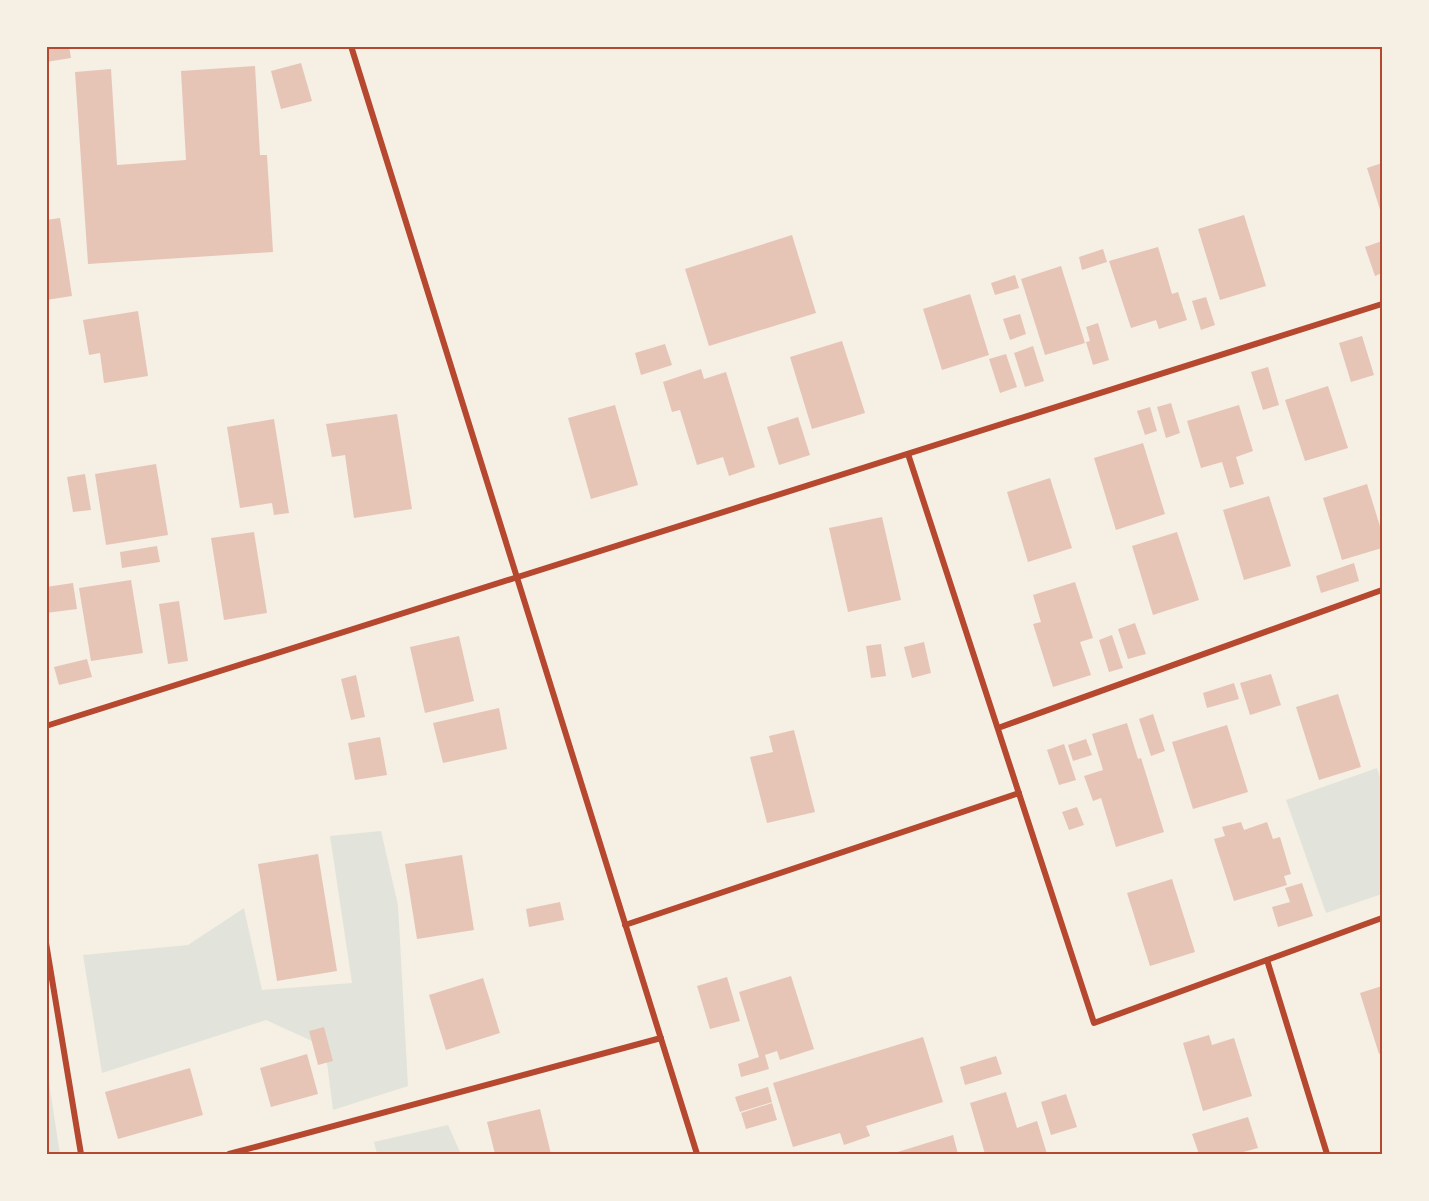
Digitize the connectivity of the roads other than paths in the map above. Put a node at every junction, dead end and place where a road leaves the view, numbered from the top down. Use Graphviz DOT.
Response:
graph roads {
  1 [pos="351,46"];
  2 [pos="1383,304"];
  3 [pos="908,454"];
  4 [pos="516,578"];
  5 [pos="1383,590"];
  6 [pos="46,726"];
  7 [pos="998,728"];
  8 [pos="1019,793"];
  9 [pos="1383,918"];
  10 [pos="625,925"];
  11 [pos="46,943"];
  12 [pos="1267,960"];
  13 [pos="661,1038"];
  14 [pos="81,1155"];
  15 [pos="229,1155"];
  16 [pos="697,1155"];
  17 [pos="1327,1155"];
  1 -- 4 [label="street"];
  2 -- 3 [label="street"];
  3 -- 4 [label="street"];
  3 -- 7 [label="street"];
  4 -- 6 [label="street"];
  4 -- 10 [label="street"];
  5 -- 7 [label="street"];
  7 -- 8 [label="street"];
  8 -- 10 [label="street"];
  8 -- 12 [label="street"];
  9 -- 12 [label="street"];
  10 -- 13 [label="street"];
  11 -- 14 [label="street"];
  12 -- 17 [label="street"];
  13 -- 15 [label="street"];
  13 -- 16 [label="street"];
}
